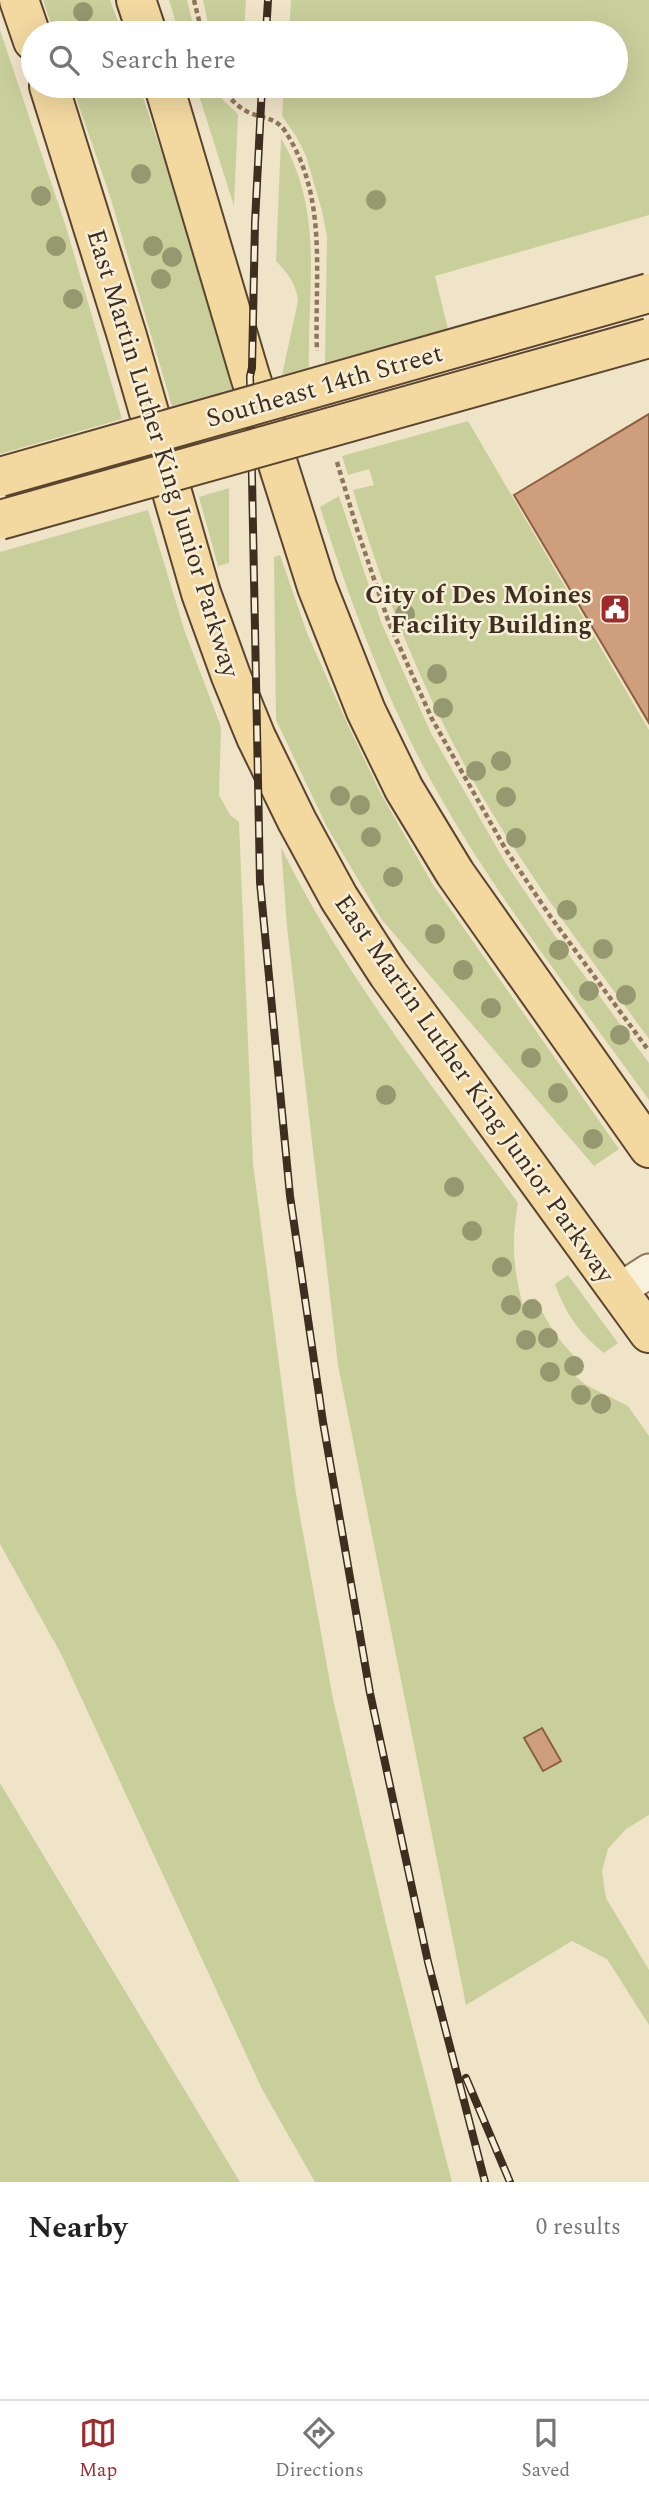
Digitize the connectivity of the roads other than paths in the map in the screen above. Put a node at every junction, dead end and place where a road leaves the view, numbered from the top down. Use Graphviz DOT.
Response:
graph roads {
  1 [pos="19,0"];
  2 [pos="136,0"];
  3 [pos="26,21"];
  4 [pos="143,21"];
  5 [pos="53,98"];
  6 [pos="168,98"];
  7 [pos="649,293"];
  8 [pos="649,338"];
  9 [pos="0,477"];
  10 [pos="0,520"];
  11 [pos="649,1148"];
  12 [pos="634,1281"];
  13 [pos="649,1333"];
  1 -- 3 [label="main road"];
  2 -- 4 [label="main road"];
  5 -- 12 [label="main road, East Martin Luther King Junior Parkway"];
  6 -- 11 [label="main road"];
  7 -- 9 [label="main road, Southeast 14th Street, bridge"];
  8 -- 10 [label="main road, Southeast 14th Street, bridge"];
  12 -- 13 [label="main road, East Martin Luther King Junior Parkway"];
}
